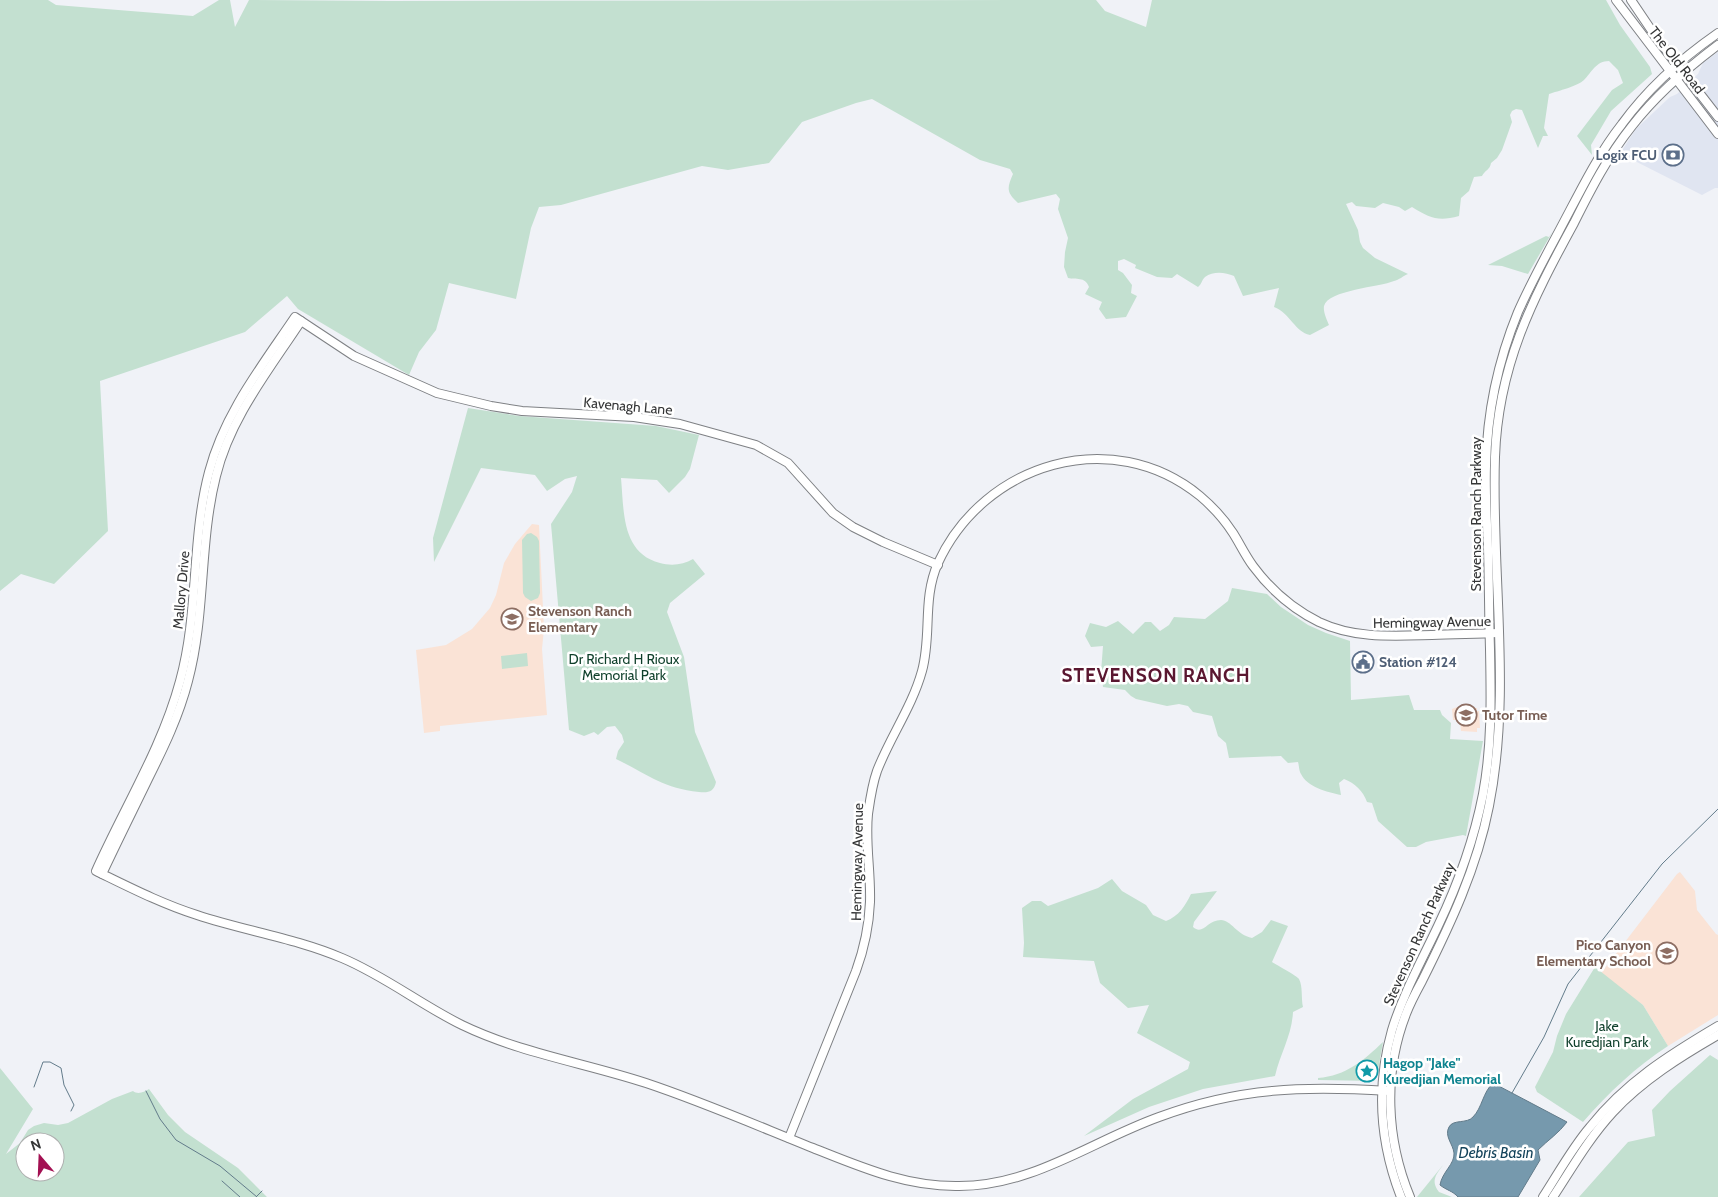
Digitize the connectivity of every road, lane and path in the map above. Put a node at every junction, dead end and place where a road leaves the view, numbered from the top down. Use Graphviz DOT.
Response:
graph roads {
  1 [pos="1616,0"];
  2 [pos="1631,0"];
  3 [pos="1718,33"];
  4 [pos="1718,45"];
  5 [pos="1678,65"];
  6 [pos="1670,72"];
  7 [pos="1684,72"];
  8 [pos="1676,79"];
  9 [pos="1718,117"];
  10 [pos="1718,134"];
  11 [pos="938,565"];
  12 [pos="1494,634"];
  13 [pos="1718,1026"];
  14 [pos="1718,1035"];
  15 [pos="1385,1091"];
  16 [pos="789,1138"];
  17 [pos="1401,1197"];
  18 [pos="1410,1197"];
  19 [pos="1543,1197"];
  20 [pos="1553,1197"];
  1 -- 6 [label="main road, The Old Road"];
  2 -- 5 [label="main road, The Old Road"];
  3 -- 5 [label="main road, Stevenson Ranch Parkway"];
  4 -- 7 [label="main road, Stevenson Ranch Parkway"];
  5 -- 6 [label="main road, Stevenson Ranch Parkway"];
  5 -- 7 [label="main road, The Old Road"];
  6 -- 8 [label="main road, The Old Road"];
  6 -- 12 [label="main road, Stevenson Ranch Parkway"];
  7 -- 8 [label="main road, Stevenson Ranch Parkway"];
  7 -- 9 [label="main road, The Old Road"];
  8 -- 10 [label="main road, The Old Road"];
  8 -- 12 [label="main road, Stevenson Ranch Parkway"];
  11 -- 12 [label="main road, Hemingway Avenue"];
  11 -- 16 [label="main road, Hemingway Avenue"];
  11 -- 16 [label="main road, Kavenagh Lane"];
  12 -- 15 [label="main road, Stevenson Ranch Parkway"];
  13 -- 19 [label="main road"];
  14 -- 20 [label="main road"];
  15 -- 16 [label="main road"];
  15 -- 17 [label="main road, Stevenson Ranch Parkway"];
  15 -- 18 [label="main road, Stevenson Ranch Parkway"];
}
